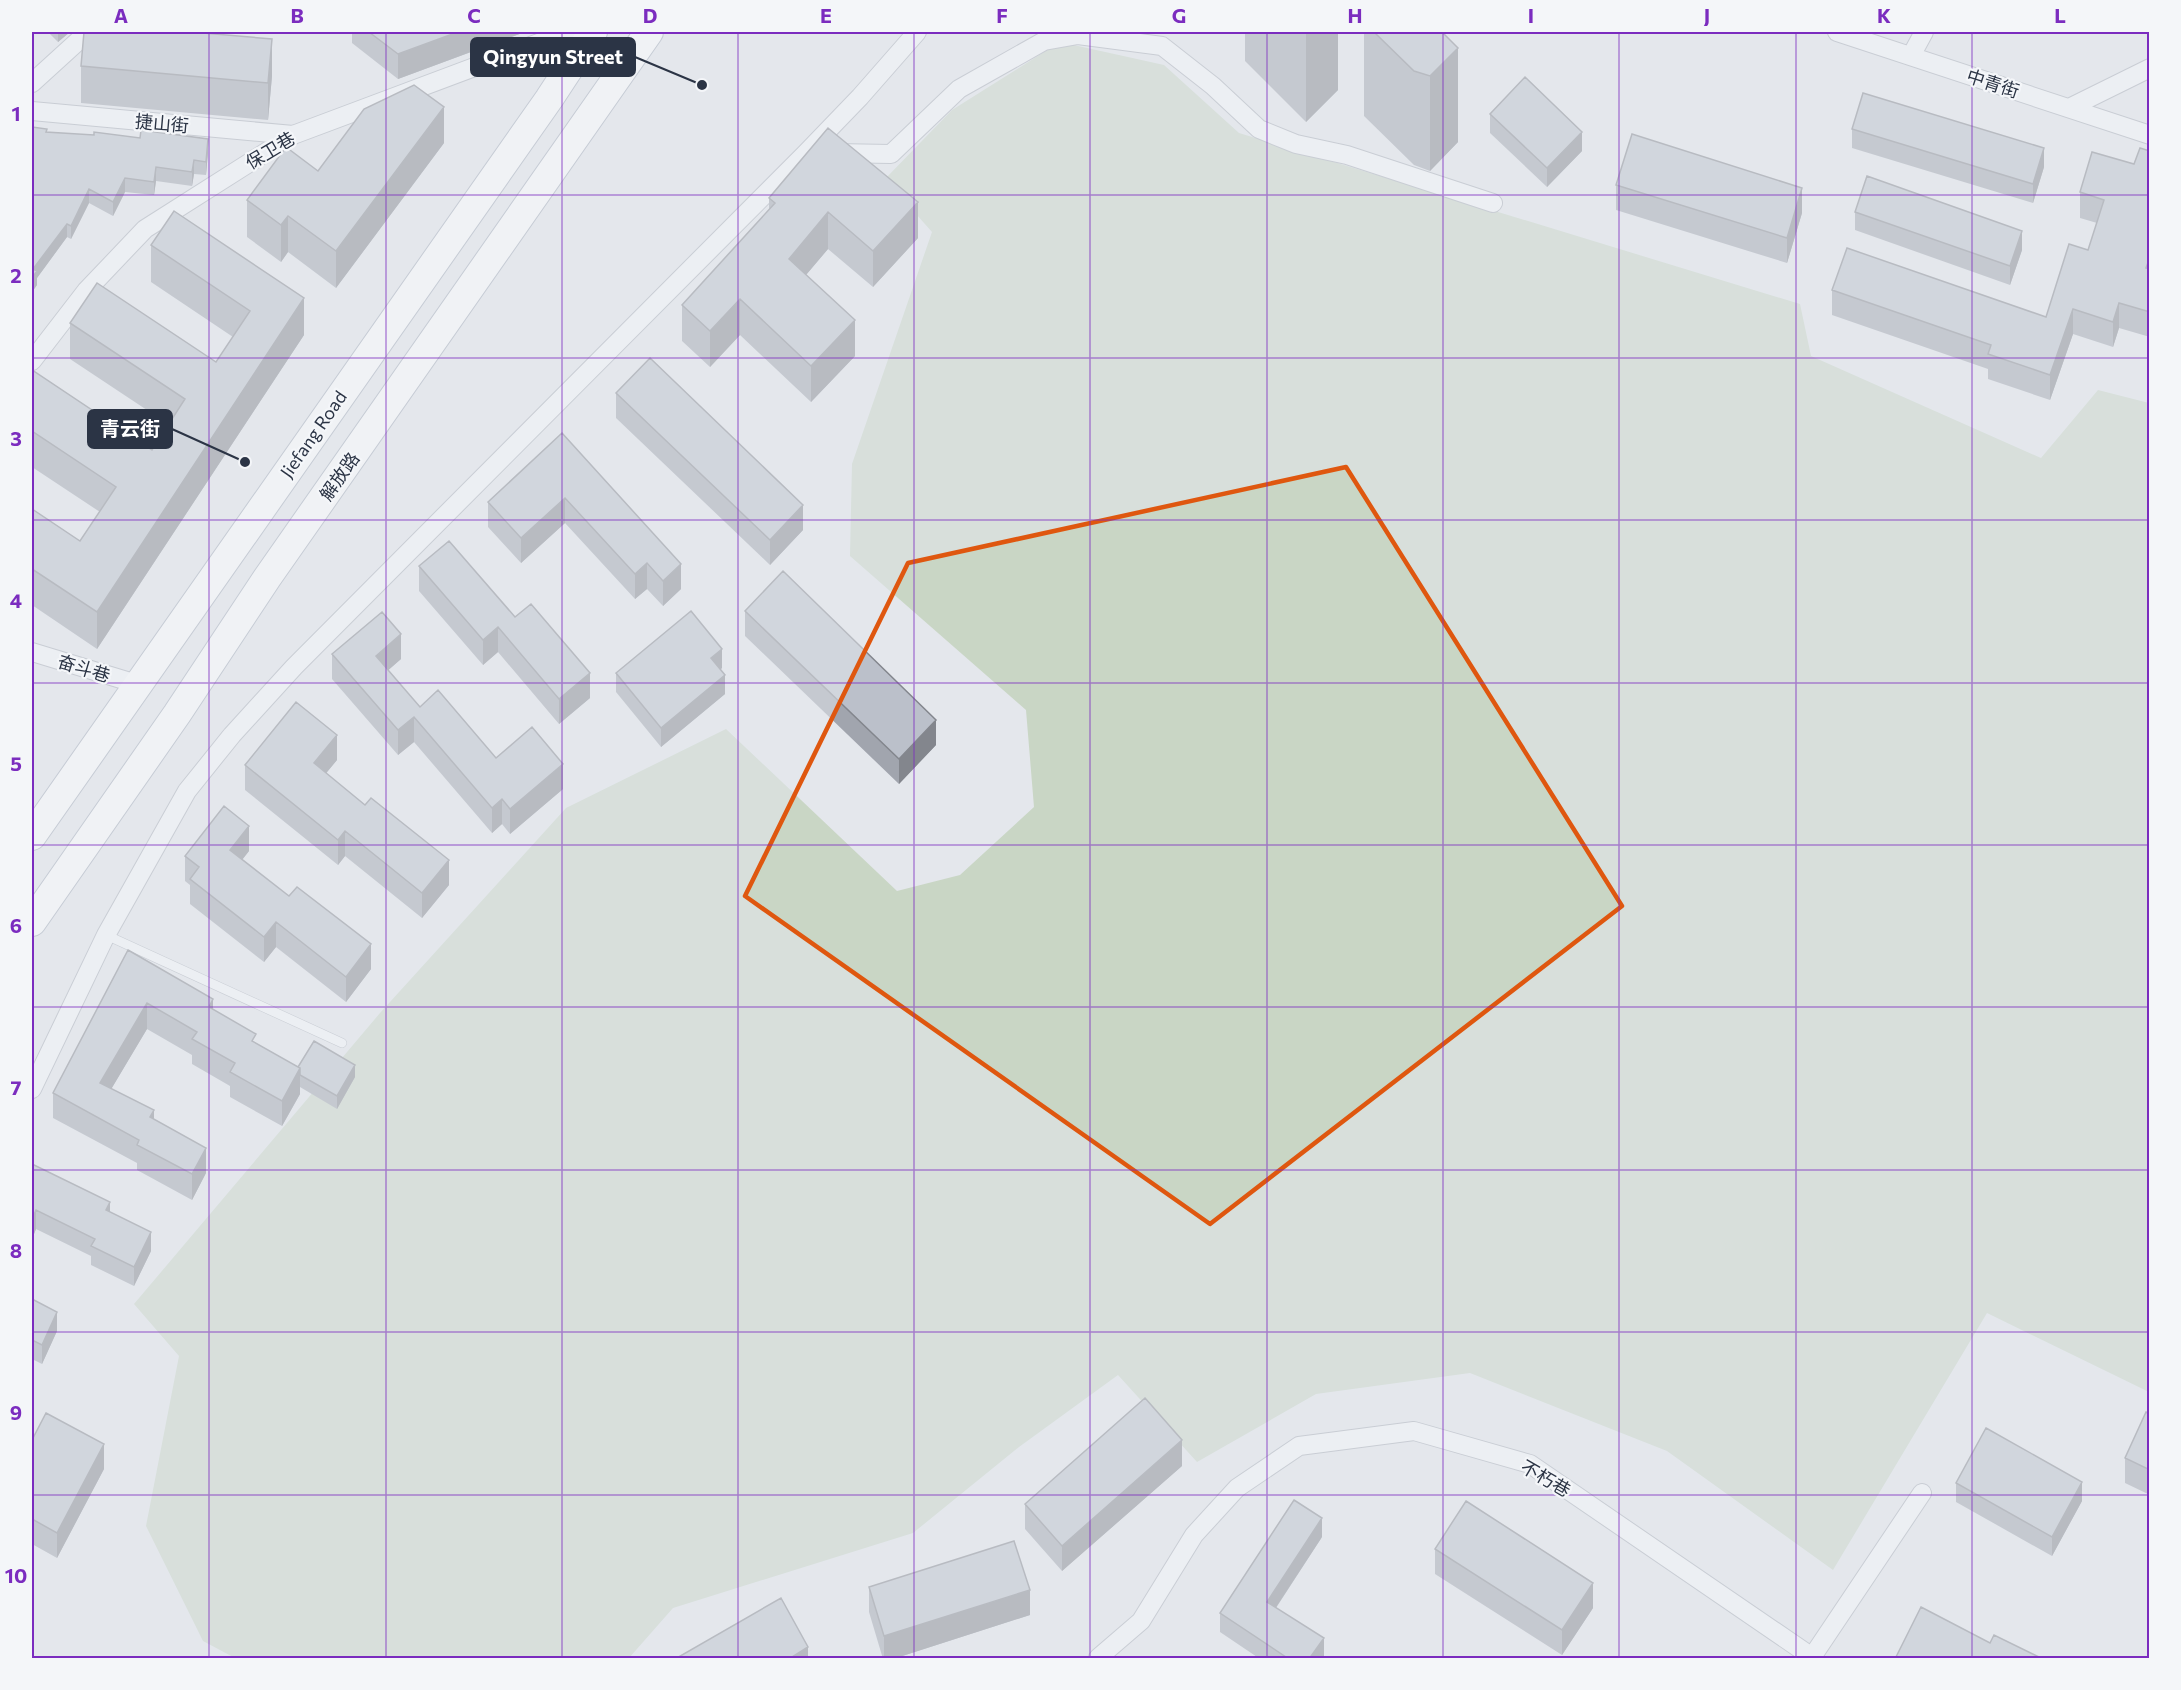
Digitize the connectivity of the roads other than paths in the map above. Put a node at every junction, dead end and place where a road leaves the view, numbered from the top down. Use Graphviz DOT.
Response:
graph roads {
  1 [pos="88,32"];
  2 [pos="568,32"];
  3 [pos="593,32"];
  4 [pos="649,32"];
  5 [pos="916,32"];
  6 [pos="1837,32"];
  7 [pos="1924,32"];
  8 [pos="1911,56"];
  9 [pos="2150,68"];
  10 [pos="32,83"];
  11 [pos="2069,108"];
  12 [pos="32,111"];
  13 [pos="293,135"];
  14 [pos="2150,135"];
  15 [pos="807,153"];
  16 [pos="1493,203"];
  17 [pos="32,361"];
  18 [pos="32,652"];
  19 [pos="136,684"];
  20 [pos="32,836"];
  21 [pos="32,922"];
  22 [pos="106,935"];
  23 [pos="342,1043"];
  24 [pos="32,1089"];
  25 [pos="1922,1493"];
  26 [pos="1812,1658"];
  27 [pos="1098,1659"];
  1 -- 10 [label="street"];
  2 -- 13 [label="street, 保卫巷"];
  3 -- 19 [label="main road, Jiefang Road"];
  4 -- 21 [label="main road, 解放路"];
  5 -- 15 [label="street"];
  6 -- 8 [label="street, 中青街"];
  7 -- 8 [label="street"];
  8 -- 11 [label="street, 中青街"];
  9 -- 11 [label="street"];
  11 -- 14 [label="street, 中青街"];
  12 -- 13 [label="street, 捷山街"];
  13 -- 17 [label="street, 保卫巷"];
  15 -- 16 [label="street"];
  15 -- 22 [label="street"];
  18 -- 19 [label="street, 奋斗巷"];
  19 -- 20 [label="main road, Jiefang Road"];
  22 -- 23 [label="lane"];
  22 -- 24 [label="street"];
  25 -- 26 [label="street, 不朽巷"];
  26 -- 27 [label="street, 不朽巷"];
}
